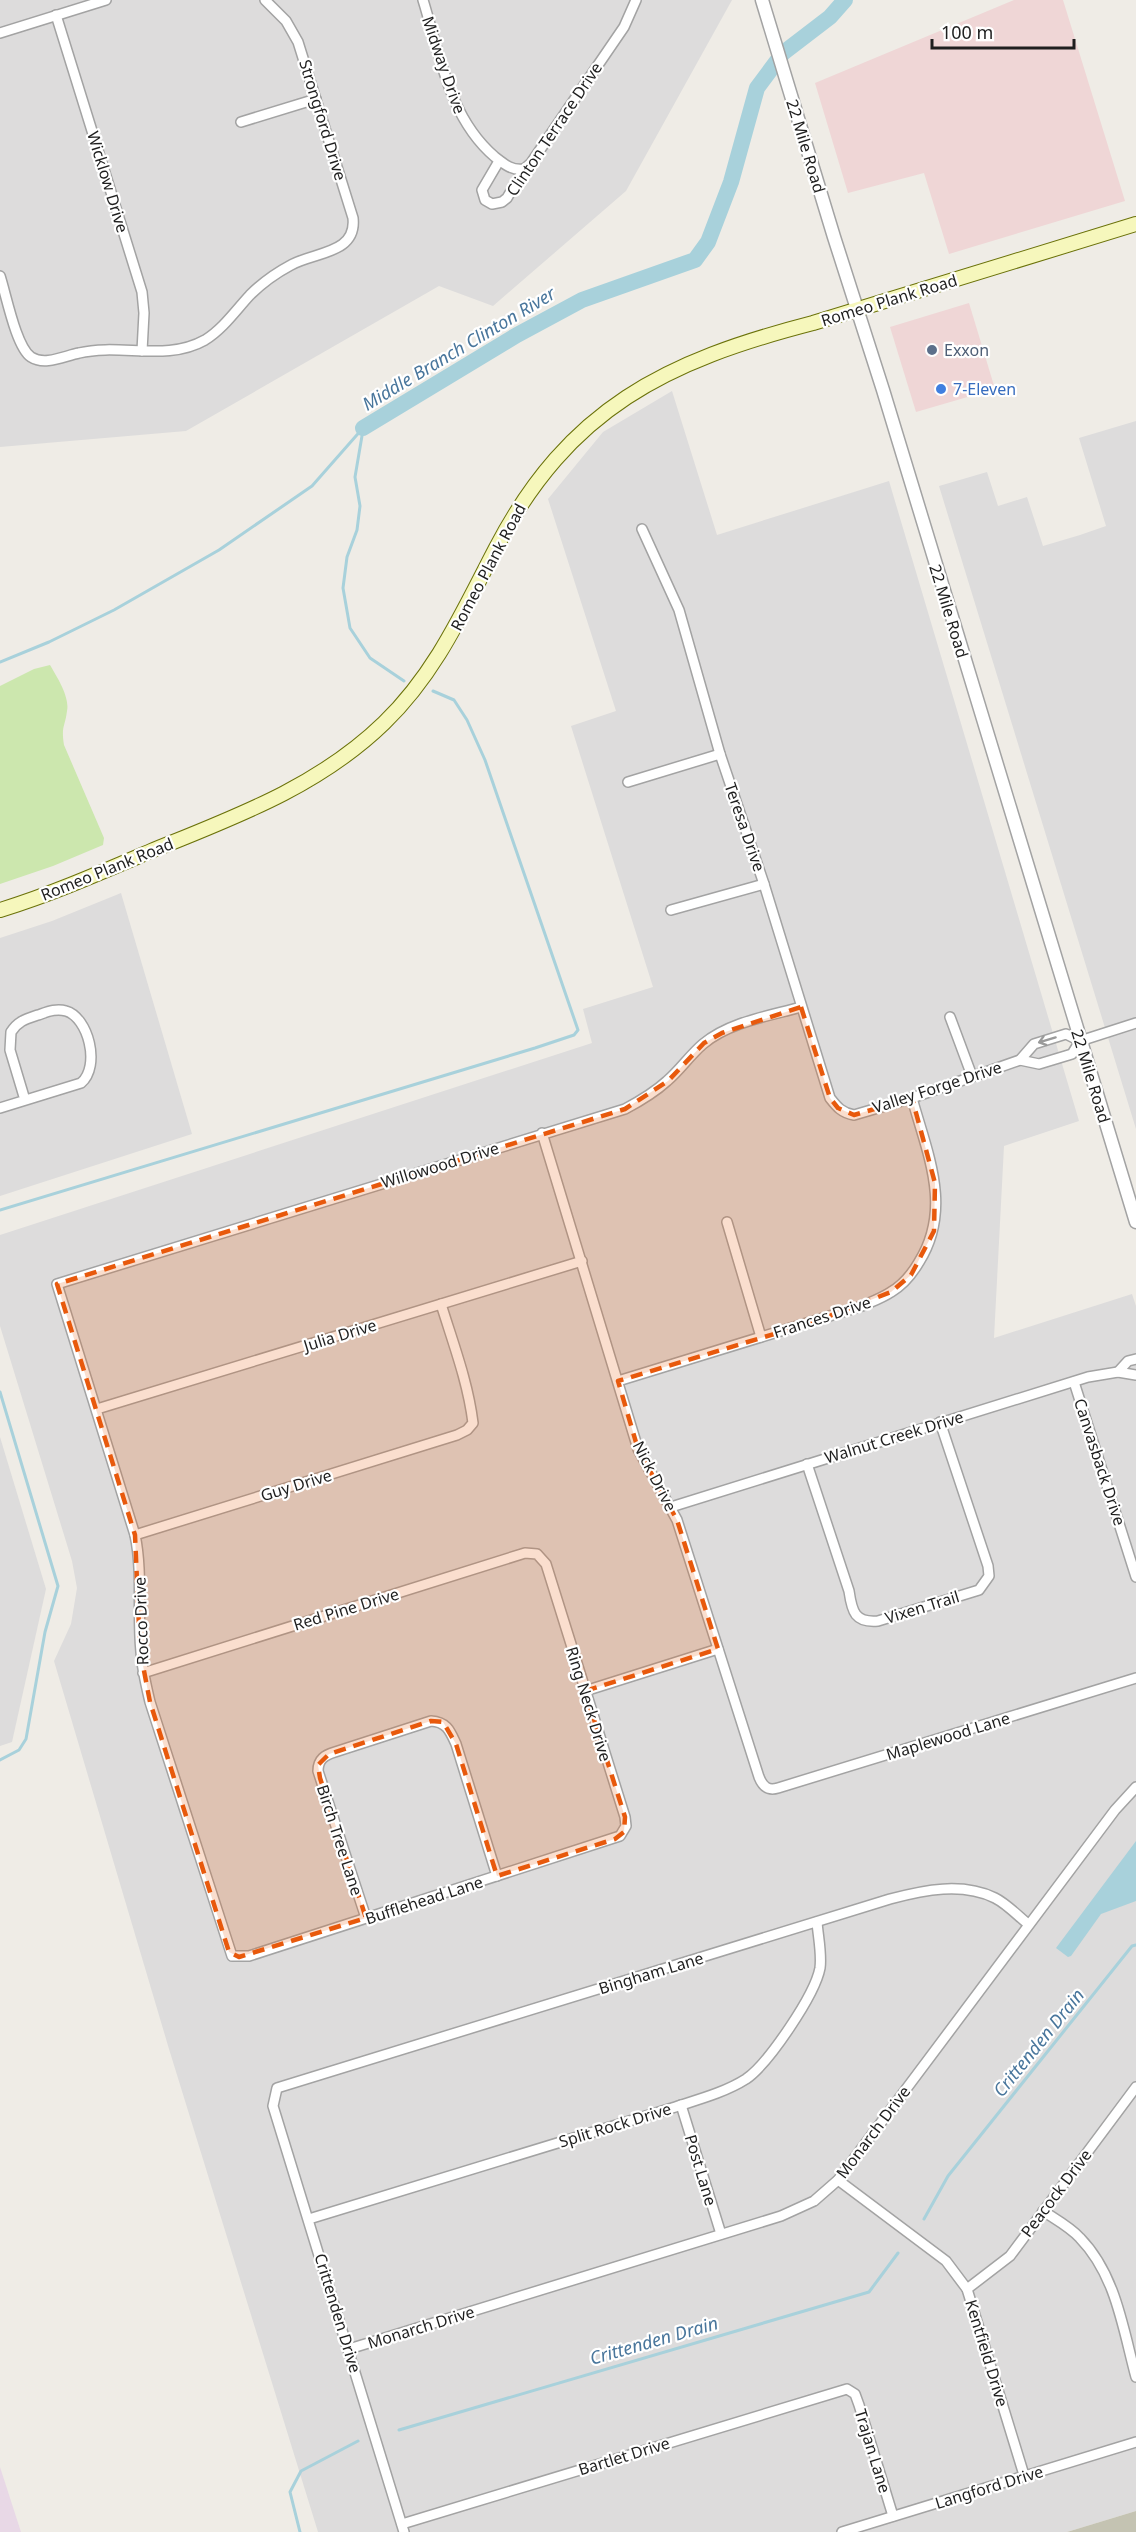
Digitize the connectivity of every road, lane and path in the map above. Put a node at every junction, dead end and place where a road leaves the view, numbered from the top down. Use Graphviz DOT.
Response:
graph roads {
  1 [pos="106,0"];
  2 [pos="423,0"];
  3 [pos="636,0"];
  4 [pos="762,0"];
  5 [pos="273,2"];
  6 [pos="56,15"];
  7 [pos="0,33"];
  8 [pos="316,99"];
  9 [pos="241,123"];
  10 [pos="499,161"];
  11 [pos="524,169"];
  12 [pos="1136,224"];
  13 [pos="0,276"];
  14 [pos="858,309"];
  15 [pos="142,351"];
  16 [pos="642,529"];
  17 [pos="720,754"];
  18 [pos="628,782"];
  19 [pos="764,884"];
  20 [pos="0,910"];
  21 [pos="671,910"];
  22 [pos="801,1007"];
  23 [pos="950,1017"];
  24 [pos="1136,1023"];
  25 [pos="1080,1041"];
  26 [pos="1020,1060"];
  27 [pos="972,1076"];
  28 [pos="912,1098"];
  29 [pos="25,1100"];
  30 [pos="0,1108"];
  31 [pos="854,1114"];
  32 [pos="542,1133"];
  33 [pos="727,1222"];
  34 [pos="1136,1222"];
  35 [pos="582,1261"];
  36 [pos="57,1284"];
  37 [pos="441,1304"];
  38 [pos="761,1336"];
  39 [pos="1136,1359"];
  40 [pos="1118,1372"];
  41 [pos="1136,1376"];
  42 [pos="618,1381"];
  43 [pos="1074,1382"];
  44 [pos="97,1409"];
  45 [pos="940,1422"];
  46 [pos="807,1464"];
  47 [pos="671,1507"];
  48 [pos="135,1535"];
  49 [pos="546,1564"];
  50 [pos="1136,1577"];
  51 [pos="718,1649"];
  52 [pos="143,1673"];
  53 [pos="1136,1677"];
  54 [pos="585,1691"];
  55 [pos="762,1783"];
  56 [pos="1136,1787"];
  57 [pos="615,1839"];
  58 [pos="497,1876"];
  59 [pos="366,1918"];
  60 [pos="817,1922"];
  61 [pos="1028,1924"];
  62 [pos="232,1956"];
  63 [pos="1136,2087"];
  64 [pos="274,2095"];
  65 [pos="681,2105"];
  66 [pos="838,2180"];
  67 [pos="1043,2211"];
  68 [pos="309,2219"];
  69 [pos="722,2234"];
  70 [pos="967,2289"];
  71 [pos="350,2349"];
  72 [pos="1136,2377"];
  73 [pos="847,2389"];
  74 [pos="1136,2442"];
  75 [pos="1024,2475"];
  76 [pos="893,2517"];
  77 [pos="403,2528"];
  78 [pos="842,2532"];
  1 -- 6 [label="street"];
  2 -- 10 [label="street, Midway Drive"];
  3 -- 11 [label="street, Clinton Terrace Drive"];
  4 -- 14 [label="street, 22 Mile Road"];
  5 -- 8 [label="street, Strongford Drive"];
  6 -- 7 [label="street"];
  6 -- 15 [label="street, Wicklow Drive"];
  8 -- 9 [label="street"];
  8 -- 15 [label="street, Strongford Drive"];
  10 -- 11 [label="street, Midway Drive"];
  10 -- 11 [label="street, Clinton Terrace Drive"];
  12 -- 14 [label="main road, Romeo Plank Road"];
  13 -- 15 [label="street"];
  14 -- 20 [label="main road, Romeo Plank Road"];
  14 -- 25 [label="street, 22 Mile Road"];
  16 -- 17 [label="street, Teresa Drive"];
  17 -- 18 [label="street"];
  17 -- 19 [label="street, Teresa Drive"];
  19 -- 21 [label="street"];
  19 -- 22 [label="street, Teresa Drive"];
  22 -- 31 [label="street, Teresa Drive"];
  22 -- 32 [label="street, Willowood Drive"];
  23 -- 27 [label="street"];
  24 -- 25 [label="street, Valley Forge Drive"];
  25 -- 26 [label="street, Valley Forge Drive"];
  25 -- 26 [label="street, Valley Forge Drive, one-way"];
  25 -- 34 [label="street, 22 Mile Road"];
  26 -- 27 [label="street, Valley Forge Drive"];
  27 -- 28 [label="street, Valley Forge Drive"];
  28 -- 31 [label="street, Valley Forge Drive"];
  28 -- 38 [label="street, Frances Drive"];
  29 -- 29 [label="street"];
  29 -- 30 [label="street"];
  32 -- 35 [label="street, Nick Drive"];
  32 -- 36 [label="street, Willowood Drive"];
  33 -- 38 [label="street"];
  35 -- 37 [label="street, Julia Drive"];
  35 -- 42 [label="street, Nick Drive"];
  36 -- 44 [label="street, Rocco Drive"];
  37 -- 44 [label="street, Julia Drive"];
  37 -- 48 [label="street, Guy Drive"];
  38 -- 42 [label="street, Frances Drive"];
  39 -- 40 [label="street, Walnut Creek Drive"];
  40 -- 41 [label="street, Walnut Creek Drive"];
  40 -- 43 [label="street, Walnut Creek Drive"];
  42 -- 47 [label="street, Nick Drive"];
  43 -- 45 [label="street, Walnut Creek Drive"];
  43 -- 50 [label="street, Canvasback Drive"];
  44 -- 48 [label="street, Rocco Drive"];
  45 -- 46 [label="street, Walnut Creek Drive"];
  45 -- 46 [label="street, Vixen Trail"];
  46 -- 47 [label="street, Walnut Creek Drive"];
  47 -- 51 [label="street, Nick Drive"];
  48 -- 52 [label="street, Rocco Drive"];
  49 -- 52 [label="street, Red Pine Drive"];
  49 -- 54 [label="street, Ring Neck Drive"];
  51 -- 54 [label="street"];
  51 -- 55 [label="street, Nick Drive"];
  52 -- 62 [label="street, Rocco Drive"];
  53 -- 55 [label="street, Maplewood Lane"];
  54 -- 57 [label="street, Ring Neck Drive"];
  56 -- 61 [label="street, Monarch Drive"];
  57 -- 58 [label="street, Bufflehead Lane"];
  58 -- 59 [label="street, Bufflehead Lane"];
  58 -- 59 [label="street, Birch Tree Lane"];
  59 -- 62 [label="street, Bufflehead Lane"];
  60 -- 61 [label="street, Bingham Lane"];
  60 -- 64 [label="street, Bingham Lane"];
  60 -- 65 [label="street, Split Rock Drive"];
  61 -- 66 [label="street, Monarch Drive"];
  63 -- 67 [label="street, Peacock Drive"];
  64 -- 68 [label="street, Crittenden Drive"];
  65 -- 68 [label="street, Split Rock Drive"];
  65 -- 69 [label="street, Post Lane"];
  66 -- 69 [label="street, Monarch Drive"];
  66 -- 70 [label="street, Kentfield Drive"];
  67 -- 70 [label="street, Peacock Drive"];
  67 -- 72 [label="street"];
  68 -- 71 [label="street, Crittenden Drive"];
  69 -- 71 [label="street, Monarch Drive"];
  70 -- 75 [label="street, Kentfield Drive"];
  71 -- 77 [label="street, Crittenden Drive"];
  73 -- 76 [label="street, Trajan Lane"];
  73 -- 77 [label="street, Bartlet Drive"];
  74 -- 75 [label="street, Langford Drive"];
  75 -- 76 [label="street, Langford Drive"];
  76 -- 78 [label="street, Langford Drive"];
}
